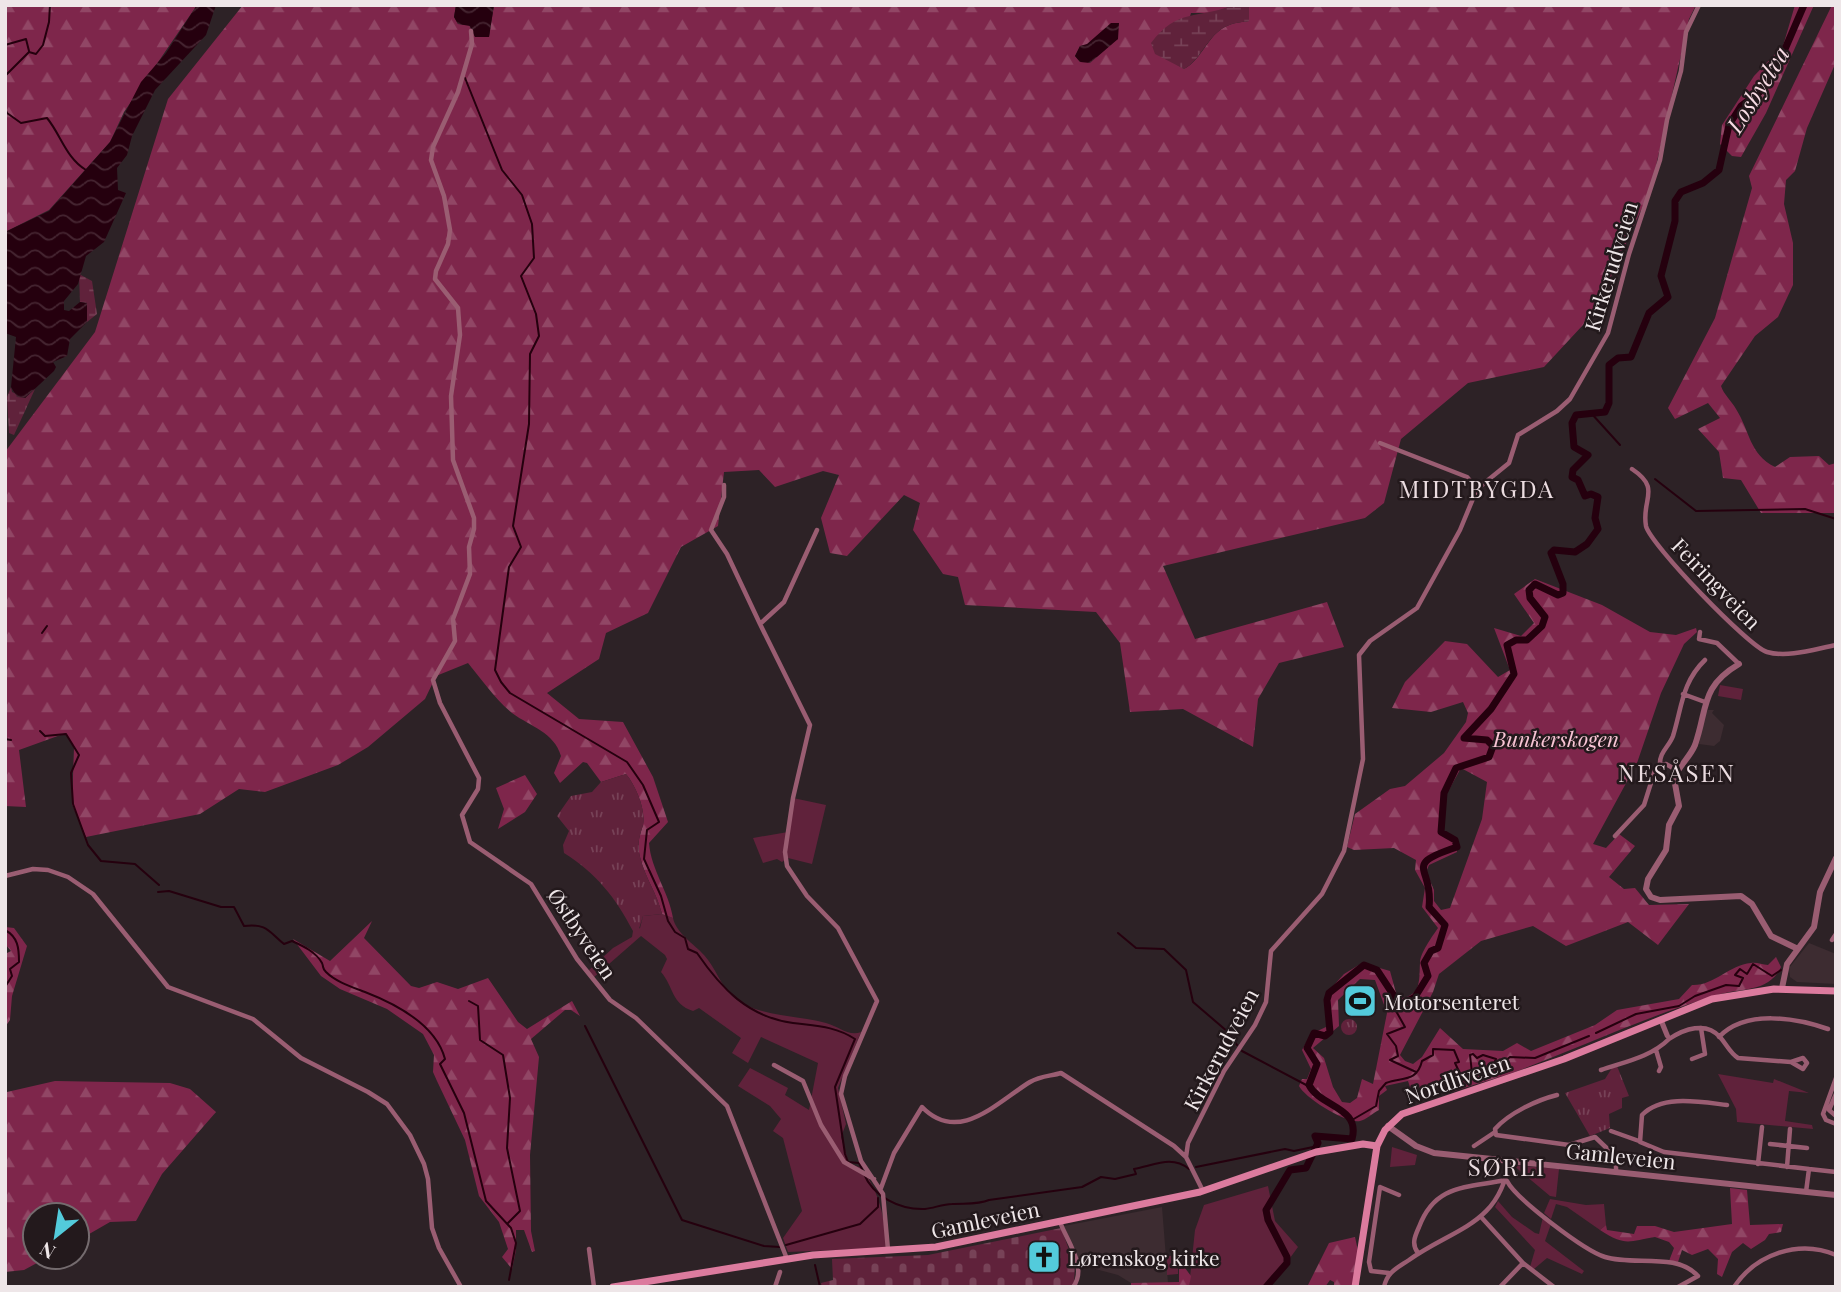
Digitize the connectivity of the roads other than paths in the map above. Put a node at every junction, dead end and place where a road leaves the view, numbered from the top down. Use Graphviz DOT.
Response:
graph roads {
  1 [pos="1699,5"];
  2 [pos="471,31"];
  3 [pos="1380,443"];
  4 [pos="1632,469"];
  5 [pos="723,485"];
  6 [pos="1477,489"];
  7 [pos="817,530"];
  8 [pos="760,624"];
  9 [pos="1700,632"];
  10 [pos="1836,645"];
  11 [pos="1705,660"];
  12 [pos="1739,664"];
  13 [pos="1683,694"];
  14 [pos="1705,702"];
  15 [pos="1660,765"];
  16 [pos="1678,771"];
  17 [pos="1615,836"];
  18 [pos="1836,858"];
  19 [pos="5,876"];
  20 [pos="1836,933"];
  21 [pos="1832,940"];
  22 [pos="1798,949"];
  23 [pos="1785,988"];
  24 [pos="1836,991"];
  25 [pos="1662,1022"];
  26 [pos="1701,1028"];
  27 [pos="1828,1030"];
  28 [pos="1720,1037"];
  29 [pos="1668,1038"];
  30 [pos="1656,1050"];
  31 [pos="1692,1059"];
  32 [pos="1791,1062"];
  33 [pos="774,1065"];
  34 [pos="1601,1070"];
  35 [pos="1659,1071"];
  36 [pos="1835,1080"];
  37 [pos="1836,1094"];
  38 [pos="1557,1095"];
  39 [pos="1832,1101"];
  40 [pos="1727,1105"];
  41 [pos="1836,1116"];
  42 [pos="1390,1124"];
  43 [pos="1836,1124"];
  44 [pos="1762,1127"];
  45 [pos="1790,1129"];
  46 [pos="1611,1131"];
  47 [pos="1495,1132"];
  48 [pos="1640,1142"];
  49 [pos="1770,1144"];
  50 [pos="1474,1146"];
  51 [pos="1788,1146"];
  52 [pos="1807,1148"];
  53 [pos="1376,1149"];
  54 [pos="1185,1157"];
  55 [pos="1510,1160"];
  56 [pos="1758,1164"];
  57 [pos="1787,1167"];
  58 [pos="1810,1169"];
  59 [pos="1616,1172"];
  60 [pos="1836,1172"];
  61 [pos="874,1180"];
  62 [pos="1507,1180"];
  63 [pos="881,1189"];
  64 [pos="1204,1191"];
  65 [pos="1806,1192"];
  66 [pos="1399,1195"];
  67 [pos="1836,1195"];
  68 [pos="1482,1218"];
  69 [pos="1060,1221"];
  70 [pos="589,1249"];
  71 [pos="888,1251"];
  72 [pos="1418,1253"];
  73 [pos="1836,1255"];
  74 [pos="787,1259"];
  75 [pos="1523,1263"];
  76 [pos="780,1272"];
  77 [pos="1389,1273"];
  78 [pos="461,1287"];
  79 [pos="594,1287"];
  80 [pos="613,1287"];
  81 [pos="775,1287"];
  82 [pos="1073,1287"];
  83 [pos="1355,1287"];
  84 [pos="1384,1287"];
  85 [pos="1500,1287"];
  86 [pos="1554,1287"];
  87 [pos="1678,1287"];
  88 [pos="1734,1287"];
  1 -- 6 [label="street, Kirkerudveien"];
  2 -- 74 [label="street, Østbyveien"];
  3 -- 6 [label="street"];
  4 -- 10 [label="street, Feiringveien"];
  5 -- 8 [label="street"];
  6 -- 54 [label="street, Kirkerudveien"];
  7 -- 8 [label="street"];
  8 -- 61 [label="street"];
  9 -- 12 [label="street"];
  11 -- 13 [label="street"];
  12 -- 14 [label="street"];
  13 -- 14 [label="street"];
  13 -- 15 [label="street"];
  14 -- 16 [label="street"];
  15 -- 16 [label="street"];
  15 -- 17 [label="street"];
  16 -- 22 [label="street"];
  18 -- 22 [label="street"];
  19 -- 78 [label="street"];
  20 -- 21 [label="street"];
  22 -- 23 [label="street"];
  23 -- 24 [label="main road, Nordliveien"];
  23 -- 25 [label="main road, Nordliveien"];
  25 -- 29 [label="street"];
  25 -- 42 [label="main road, Nordliveien"];
  26 -- 28 [label="street"];
  26 -- 29 [label="street"];
  26 -- 31 [label="street"];
  27 -- 28 [label="street"];
  28 -- 32 [label="street"];
  29 -- 30 [label="street"];
  30 -- 34 [label="street"];
  30 -- 35 [label="street"];
  33 -- 61 [label="street"];
  36 -- 39 [label="street"];
  37 -- 39 [label="street"];
  38 -- 47 [label="street"];
  39 -- 41 [label="street"];
  39 -- 43 [label="street"];
  40 -- 48 [label="street"];
  42 -- 53 [label="main road, Nordliveien"];
  42 -- 55 [label="street, Gamleveien"];
  44 -- 56 [label="street"];
  45 -- 51 [label="street"];
  46 -- 48 [label="street"];
  47 -- 50 [label="street"];
  47 -- 59 [label="street"];
  48 -- 56 [label="street"];
  49 -- 51 [label="street"];
  51 -- 52 [label="street"];
  51 -- 57 [label="street"];
  53 -- 64 [label="main road, Gamleveien"];
  53 -- 83 [label="main road, Nordliveien"];
  54 -- 63 [label="street"];
  54 -- 64 [label="street"];
  55 -- 59 [label="street, Gamleveien"];
  55 -- 62 [label="street"];
  56 -- 57 [label="street"];
  57 -- 58 [label="street"];
  58 -- 60 [label="street"];
  58 -- 65 [label="street"];
  59 -- 65 [label="street, Gamleveien"];
  61 -- 63 [label="street"];
  62 -- 68 [label="street"];
  62 -- 72 [label="street"];
  62 -- 87 [label="street"];
  63 -- 71 [label="street"];
  64 -- 69 [label="main road, Gamleveien"];
  65 -- 67 [label="street, Gamleveien"];
  66 -- 77 [label="street"];
  68 -- 72 [label="street"];
  68 -- 75 [label="street"];
  69 -- 71 [label="main road, Gamleveien"];
  69 -- 82 [label="street"];
  70 -- 79 [label="street"];
  71 -- 74 [label="main road, Gamleveien"];
  72 -- 77 [label="street"];
  73 -- 88 [label="street"];
  74 -- 80 [label="main road, Gamleveien"];
  75 -- 85 [label="street"];
  75 -- 86 [label="street"];
  76 -- 81 [label="street"];
  77 -- 84 [label="street"];
}
